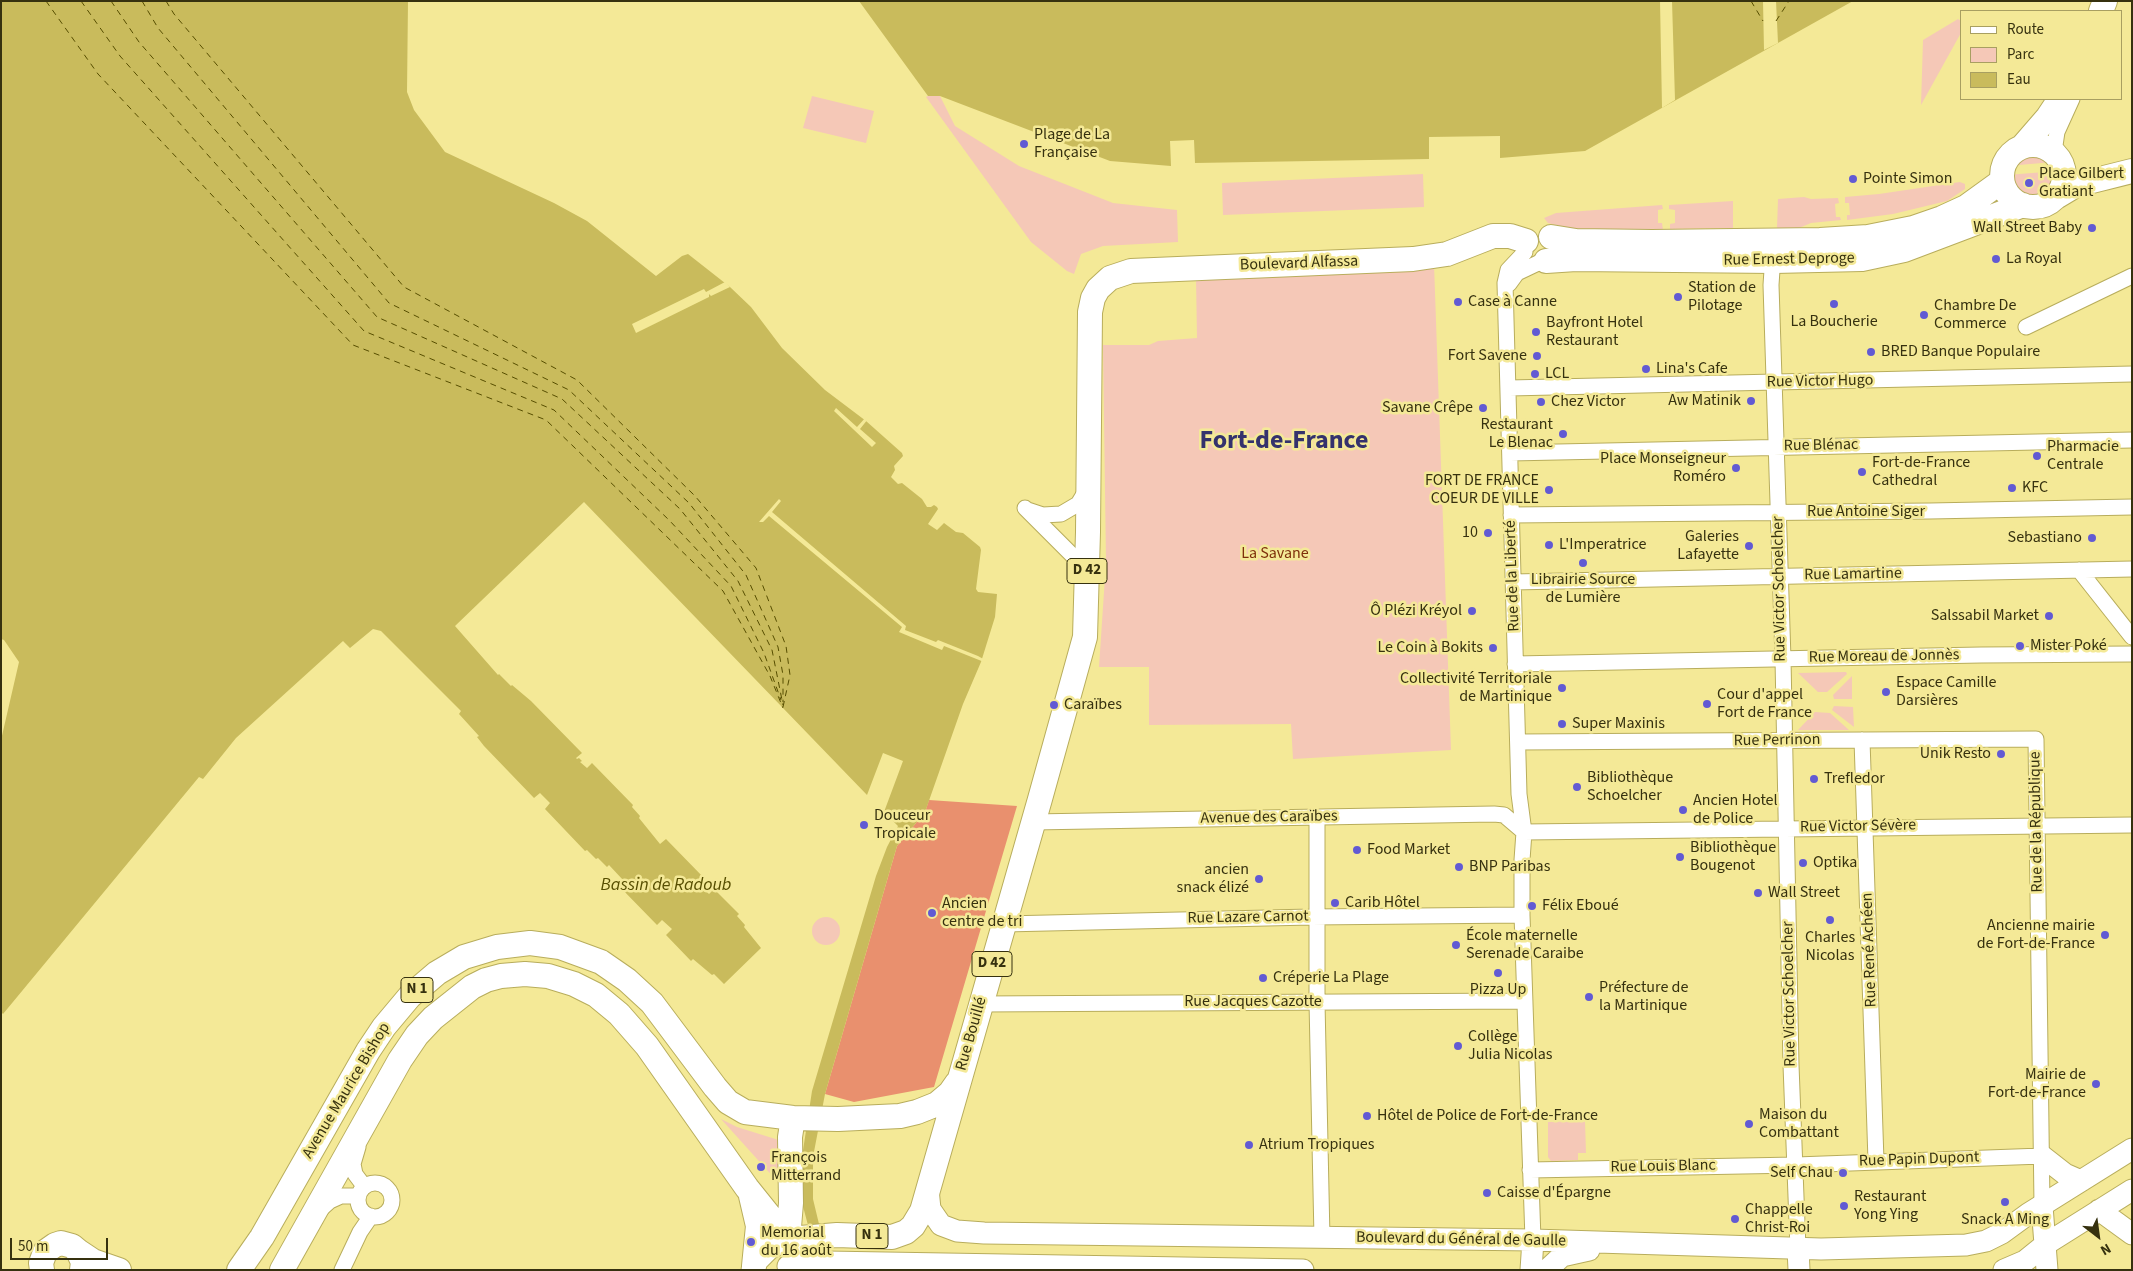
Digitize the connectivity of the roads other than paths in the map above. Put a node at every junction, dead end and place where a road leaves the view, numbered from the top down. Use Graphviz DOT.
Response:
graph roads {
  1 [pos="2059,100"];
  2 [pos="2072,100"];
  3 [pos="2022,147"];
  4 [pos="2054,152"];
  5 [pos="2132,171"];
  6 [pos="2002,181"];
  7 [pos="2056,197"];
  8 [pos="2023,206"];
  9 [pos="1796,241"];
  10 [pos="1534,254"];
  11 [pos="1774,262"];
  12 [pos="2132,276"];
  13 [pos="2026,327"];
  14 [pos="2132,374"];
  15 [pos="1775,383"];
  16 [pos="1509,388"];
  17 [pos="2132,440"];
  18 [pos="1777,447"];
  19 [pos="1510,453"];
  20 [pos="1088,488"];
  21 [pos="2132,507"];
  22 [pos="1778,512"];
  23 [pos="1511,515"];
  24 [pos="2132,569"];
  25 [pos="1087,570"];
  26 [pos="2079,570"];
  27 [pos="1780,576"];
  28 [pos="1513,582"];
  29 [pos="2132,637"];
  30 [pos="2132,654"];
  31 [pos="1783,659"];
  32 [pos="1515,664"];
  33 [pos="2036,739"];
  34 [pos="1862,740"];
  35 [pos="1518,742"];
  36 [pos="1784,742"];
  37 [pos="1521,806"];
  38 [pos="1504,815"];
  39 [pos="1317,818"];
  40 [pos="1033,822"];
  41 [pos="2132,824"];
  42 [pos="2037,825"];
  43 [pos="1864,827"];
  44 [pos="1786,828"];
  45 [pos="1524,832"];
  46 [pos="1522,915"];
  47 [pos="1317,917"];
  48 [pos="1004,924"];
  49 [pos="1525,1001"];
  50 [pos="1317,1002"];
  51 [pos="980,1004"];
  52 [pos="959,1080"];
  53 [pos="900,1116"];
  54 [pos="793,1118"];
  55 [pos="363,1123"];
  56 [pos="939,1149"];
  57 [pos="2132,1150"];
  58 [pos="2042,1156"];
  59 [pos="1876,1161"];
  60 [pos="1796,1165"];
  61 [pos="1530,1170"];
  62 [pos="2082,1181"];
  63 [pos="747,1188"];
  64 [pos="928,1189"];
  65 [pos="2132,1190"];
  66 [pos="361,1191"];
  67 [pos="2050,1201"];
  68 [pos="2099,1210"];
  69 [pos="371,1216"];
  70 [pos="309,1220"];
  71 [pos="2073,1227"];
  72 [pos="2132,1234"];
  73 [pos="1322,1238"];
  74 [pos="1533,1240"];
  75 [pos="2046,1244"];
  76 [pos="1651,1245"];
  77 [pos="1798,1248"];
  78 [pos="796,1253"];
  79 [pos="80,1260"];
  80 [pos="753,1268"];
  81 [pos="954,1268"];
  82 [pos="42,1269"];
  83 [pos="1246,1269"];
  84 [pos="120,1270"];
  85 [pos="239,1270"];
  86 [pos="282,1270"];
  87 [pos="342,1270"];
  88 [pos="1303,1270"];
  89 [pos="1532,1270"];
  90 [pos="1547,1270"];
  91 [pos="1799,1270"];
  92 [pos="2004,1270"];
  93 [pos="2047,1270"];
  1 -- 3 [label="main road"];
  2 -- 4 [label="street"];
  3 -- 4 [label="main road"];
  3 -- 6 [label="main road"];
  4 -- 7 [label="main road"];
  5 -- 7 [label="main road"];
  6 -- 8 [label="main road"];
  6 -- 9 [label="main road, Rue Ernest Deproge"];
  7 -- 8 [label="main road"];
  8 -- 11 [label="main road, Rue Ernest Deproge"];
  9 -- 10 [label="main road, Rue Ernest Deproge"];
  9 -- 11 [label="street"];
  10 -- 11 [label="main road, Rue Ernest Deproge"];
  10 -- 16 [label="street, Rue de la Liberté"];
  10 -- 20 [label="main road, Boulevard Alfassa / D 42"];
  11 -- 15 [label="street, Rue Victor Schoelcher"];
  12 -- 13 [label="street"];
  14 -- 15 [label="street, Rue Victor Hugo"];
  15 -- 16 [label="street, Rue Victor Hugo"];
  15 -- 18 [label="street, Rue Victor Schoelcher"];
  16 -- 19 [label="street, Rue de la Liberté"];
  17 -- 18 [label="street, Rue Blénac"];
  18 -- 19 [label="street, Rue Blénac"];
  18 -- 22 [label="street, Rue Victor Schoelcher"];
  19 -- 23 [label="street, Rue de la Liberté"];
  20 -- 25 [label="main road, D 42"];
  20 -- 25 [label="street"];
  21 -- 22 [label="street, Rue Antoine Siger"];
  22 -- 23 [label="street, Rue Antoine Siger"];
  22 -- 27 [label="street, Rue Victor Schoelcher"];
  23 -- 28 [label="street, Rue de la Liberté"];
  24 -- 26 [label="street, Rue Lamartine"];
  25 -- 40 [label="main road, D 42"];
  26 -- 27 [label="street, Rue Lamartine"];
  26 -- 29 [label="street"];
  27 -- 28 [label="street, Rue Lamartine"];
  27 -- 31 [label="street, Rue Victor Schoelcher"];
  28 -- 32 [label="street, Rue de la Liberté"];
  30 -- 31 [label="street, Rue Moreau de Jonnès"];
  31 -- 32 [label="street, Rue Moreau de Jonnès"];
  31 -- 36 [label="street, Rue Victor Schoelcher"];
  32 -- 35 [label="street, Rue de la Liberté"];
  33 -- 34 [label="street, Rue Perrinon"];
  33 -- 42 [label="street, Rue de la République"];
  34 -- 36 [label="street, Rue Perrinon"];
  34 -- 43 [label="street, Rue René Achéen"];
  35 -- 36 [label="street, Rue Perrinon"];
  35 -- 37 [label="street, Rue de la Liberté"];
  36 -- 44 [label="street, Rue Victor Schoelcher"];
  37 -- 38 [label="street, Avenue des Caraïbes"];
  37 -- 45 [label="street, Rue de la Liberté"];
  38 -- 39 [label="street, Avenue des Caraïbes"];
  38 -- 45 [label="street"];
  39 -- 40 [label="street, Avenue des Caraïbes"];
  39 -- 47 [label="street"];
  40 -- 48 [label="main road, Rue Bouillé / D 42"];
  41 -- 42 [label="street, Rue Victor Sévère"];
  42 -- 43 [label="street, Rue Victor Sévère"];
  42 -- 58 [label="street, Rue de la République"];
  43 -- 44 [label="street, Rue Victor Sévère"];
  43 -- 59 [label="street, Rue René Achéen"];
  44 -- 45 [label="street, Rue Victor Sévère"];
  44 -- 60 [label="street, Rue Victor Schoelcher"];
  45 -- 46 [label="street, Rue de la Liberté"];
  46 -- 47 [label="street, Rue Lazare Carnot"];
  46 -- 49 [label="street, Rue de la Liberté"];
  47 -- 48 [label="street, Rue Lazare Carnot"];
  47 -- 50 [label="street"];
  48 -- 51 [label="main road, Rue Bouillé / D 42"];
  49 -- 50 [label="street, Rue Jacques Cazotte"];
  49 -- 61 [label="street, Rue de la Liberté"];
  50 -- 51 [label="street, Rue Jacques Cazotte"];
  50 -- 73 [label="street"];
  51 -- 52 [label="main road, Rue Bouillé / D 42"];
  52 -- 53 [label="main road, Avenue Maurice Bishop / N 1"];
  52 -- 56 [label="main road, Rue Bouillé / D 42"];
  53 -- 54 [label="main road, Avenue Maurice Bishop / N 1"];
  53 -- 56 [label="main road, Avenue Maurice Bishop / N 1"];
  54 -- 78 [label="main road"];
  54 -- 85 [label="main road, Avenue Maurice Bishop / N 1"];
  55 -- 63 [label="main road, Avenue Maurice Bishop / N 1"];
  55 -- 66 [label="street"];
  55 -- 70 [label="main road, Avenue Maurice Bishop / N 1"];
  56 -- 64 [label="main road, Rue Bouillé / D 42"];
  57 -- 62 [label="main road, Boulevard du Général de Gaulle"];
  58 -- 59 [label="street, Rue Papin Dupont"];
  58 -- 62 [label="main road"];
  58 -- 67 [label="street, Rue de la République"];
  59 -- 60 [label="street, Rue Papin Dupont"];
  60 -- 61 [label="street, Rue Louis Blanc"];
  60 -- 77 [label="street, Rue Victor Schoelcher"];
  61 -- 74 [label="street, Rue de la Liberté"];
  62 -- 67 [label="main road, Boulevard du Général de Gaulle"];
  63 -- 78 [label="main road, Avenue Maurice Bishop / N 1"];
  63 -- 80 [label="main road"];
  64 -- 73 [label="main road, Boulevard du Général de Gaulle"];
  64 -- 78 [label="main road, N 1"];
  65 -- 68 [label="main road"];
  66 -- 69 [label="street"];
  66 -- 69 [label="street"];
  66 -- 70 [label="street"];
  67 -- 71 [label="main road"];
  67 -- 75 [label="main road"];
  67 -- 77 [label="main road, Boulevard du Général de Gaulle"];
  68 -- 71 [label="main road"];
  68 -- 72 [label="main road"];
  69 -- 87 [label="street"];
  70 -- 86 [label="main road, Avenue Maurice Bishop / N 1"];
  71 -- 75 [label="main road"];
  73 -- 74 [label="main road, Boulevard du Général de Gaulle"];
  74 -- 76 [label="main road, Boulevard du Général de Gaulle"];
  74 -- 89 [label="main road"];
  75 -- 92 [label="main road"];
  75 -- 93 [label="main road"];
  76 -- 77 [label="main road, Boulevard du Général de Gaulle"];
  76 -- 90 [label="main road"];
  77 -- 91 [label="main road"];
  78 -- 80 [label="main road, N 1"];
  78 -- 81 [label="main road, N 1"];
  79 -- 82 [label="main road"];
  79 -- 84 [label="main road"];
  81 -- 83 [label="main road, N 1"];
  83 -- 88 [label="main road, N 1"];
}
